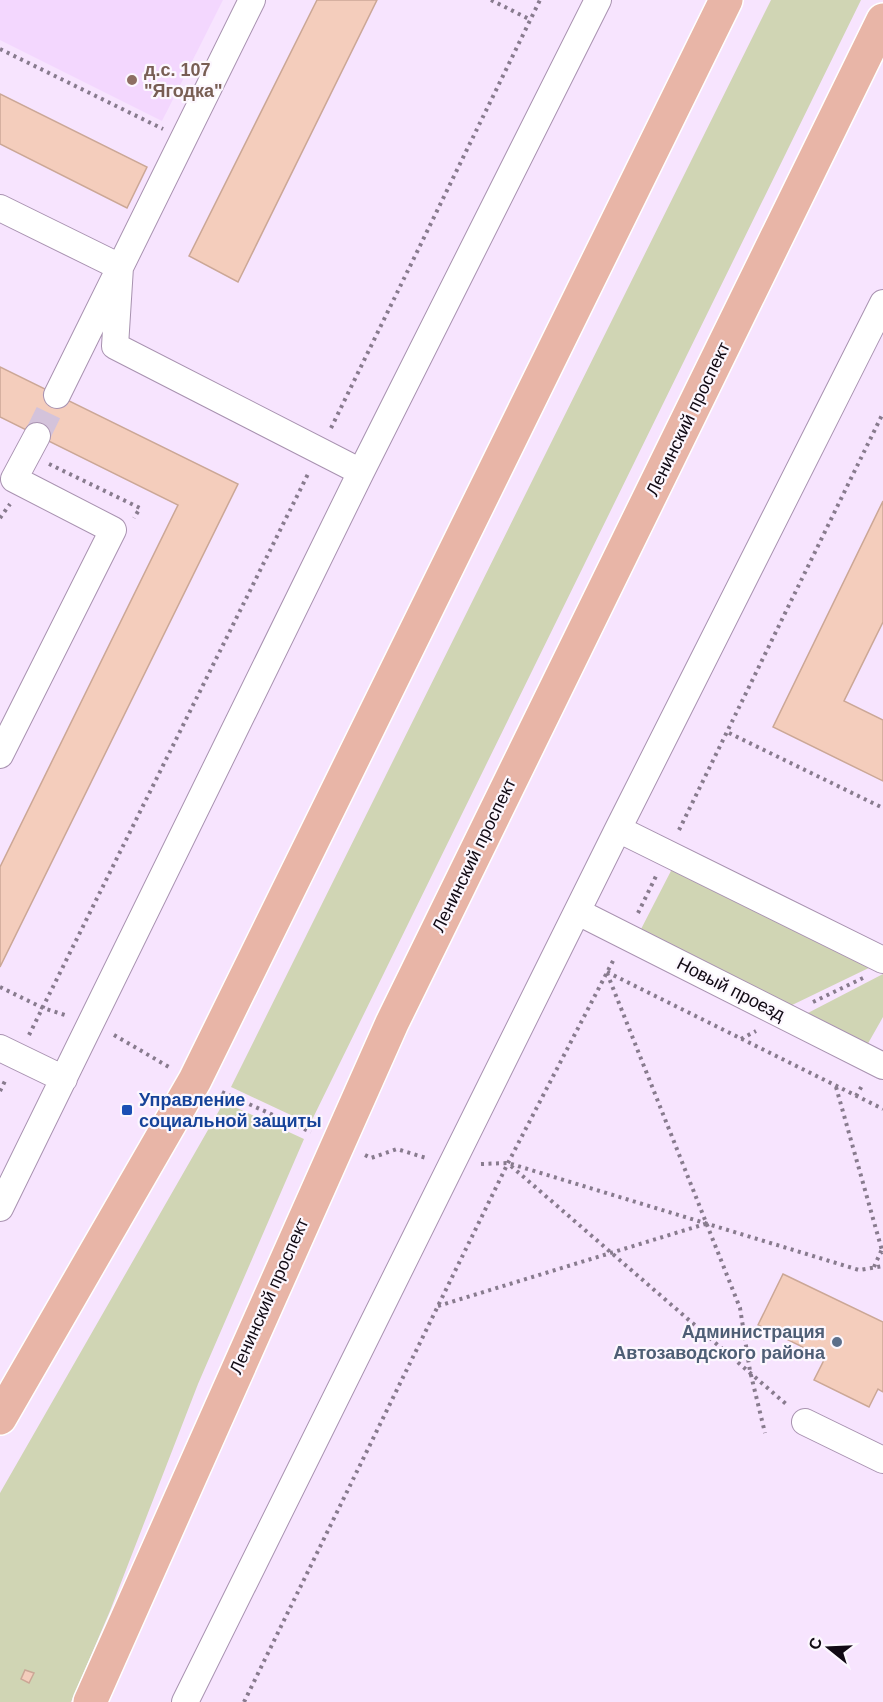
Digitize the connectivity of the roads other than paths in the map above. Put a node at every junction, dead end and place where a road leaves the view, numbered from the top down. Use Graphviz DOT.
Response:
graph roads {
  1 [pos="252,0"];
  2 [pos="598,0"];
  3 [pos="726,0"];
  4 [pos="883,20"];
  5 [pos="0,208"];
  6 [pos="120,267"];
  7 [pos="883,303"];
  8 [pos="57,395"];
  9 [pos="37,435"];
  10 [pos="361,472"];
  11 [pos="7,476"];
  12 [pos="0,755"];
  13 [pos="618,829"];
  14 [pos="578,912"];
  15 [pos="883,960"];
  16 [pos="9,1052"];
  17 [pos="883,1066"];
  18 [pos="64,1079"];
  19 [pos="0,1208"];
  20 [pos="0,1418"];
  21 [pos="805,1422"];
  22 [pos="883,1460"];
  23 [pos="90,1702"];
  24 [pos="185,1702"];
  1 -- 6 [label="street"];
  2 -- 10 [label="street"];
  3 -- 20 [label="main road"];
  4 -- 23 [label="main road, Ленинский проспект"];
  5 -- 6 [label="street"];
  6 -- 8 [label="street"];
  6 -- 10 [label="street"];
  7 -- 13 [label="street"];
  9 -- 11 [label="street"];
  10 -- 18 [label="street"];
  11 -- 12 [label="street"];
  13 -- 14 [label="street"];
  13 -- 15 [label="street"];
  14 -- 17 [label="street, Новый проезд"];
  14 -- 24 [label="street"];
  16 -- 18 [label="street"];
  18 -- 19 [label="street"];
  21 -- 22 [label="street"];
}
